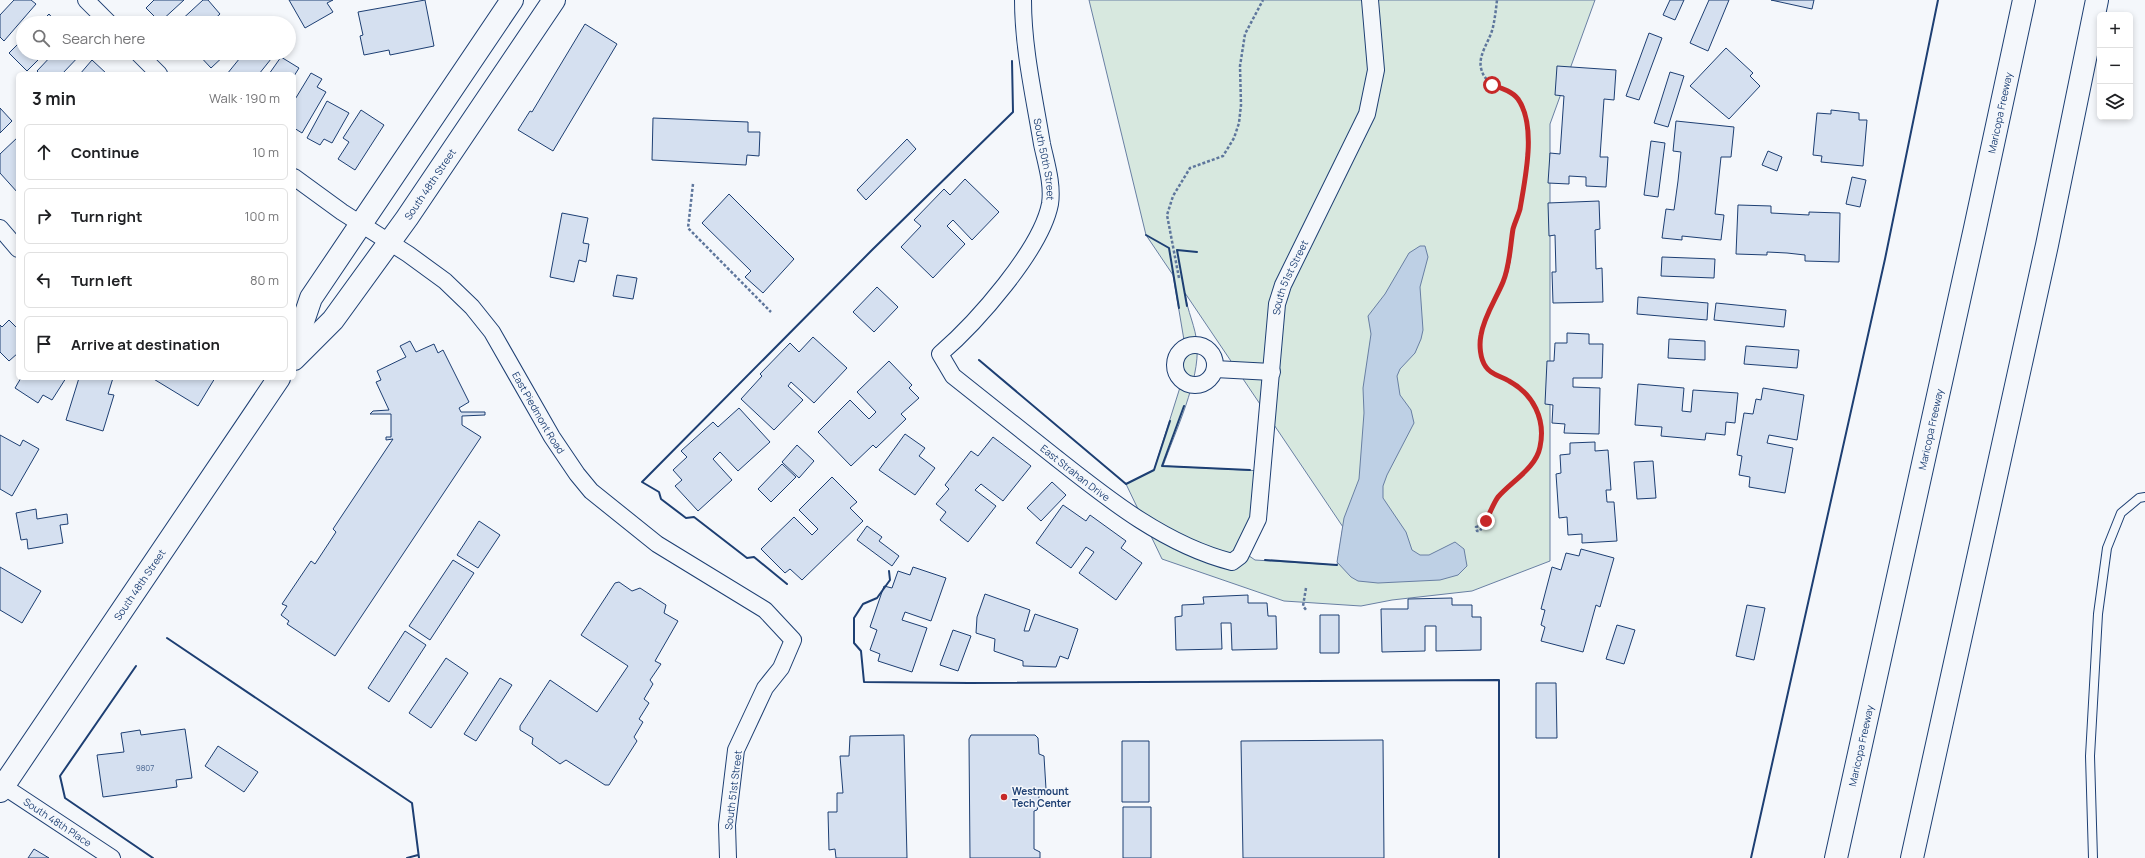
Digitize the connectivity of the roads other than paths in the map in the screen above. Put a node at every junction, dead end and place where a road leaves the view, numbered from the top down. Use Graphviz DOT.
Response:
graph roads {
  1 [pos="86,0"];
  2 [pos="512,0"];
  3 [pos="554,0"];
  4 [pos="1023,0"];
  5 [pos="1370,0"];
  6 [pos="2024,0"];
  7 [pos="2097,0"];
  8 [pos="102,16"];
  9 [pos="145,60"];
  10 [pos="157,72"];
  11 [pos="296,178"];
  12 [pos="363,224"];
  13 [pos="0,228"];
  14 [pos="390,242"];
  15 [pos="16,247"];
  16 [pos="296,342"];
  17 [pos="940,354"];
  18 [pos="296,357"];
  19 [pos="1215,369"];
  20 [pos="1272,372"];
  21 [pos="279,380"];
  22 [pos="2145,497"];
  23 [pos="1232,562"];
  24 [pos="793,640"];
  25 [pos="1,787"];
  26 [pos="112,858"];
  27 [pos="728,858"];
  28 [pos="1836,858"];
  29 [pos="1912,858"];
  30 [pos="2093,858"];
  1 -- 8 [label="street"];
  2 -- 12 [label="main road"];
  3 -- 14 [label="main road, South 48th Street"];
  4 -- 17 [label="street, South 50th Street"];
  5 -- 20 [label="street, South 51st Street"];
  6 -- 28 [label="main road, Maricopa Freeway"];
  7 -- 29 [label="main road"];
  9 -- 10 [label="street"];
  11 -- 12 [label="street, East Piedmont Road"];
  12 -- 14 [label="street, East Piedmont Road"];
  12 -- 16 [label="main road"];
  13 -- 15 [label="street"];
  14 -- 18 [label="main road, South 48th Street"];
  14 -- 24 [label="street, East Piedmont Road"];
  17 -- 23 [label="street, East Strahan Drive"];
  19 -- 20 [label="street"];
  20 -- 23 [label="street, South 51st Street"];
  21 -- 25 [label="main road, South 48th Street"];
  22 -- 30 [label="lane"];
  24 -- 27 [label="street, South 51st Street"];
  25 -- 26 [label="street, South 48th Place"];
}
